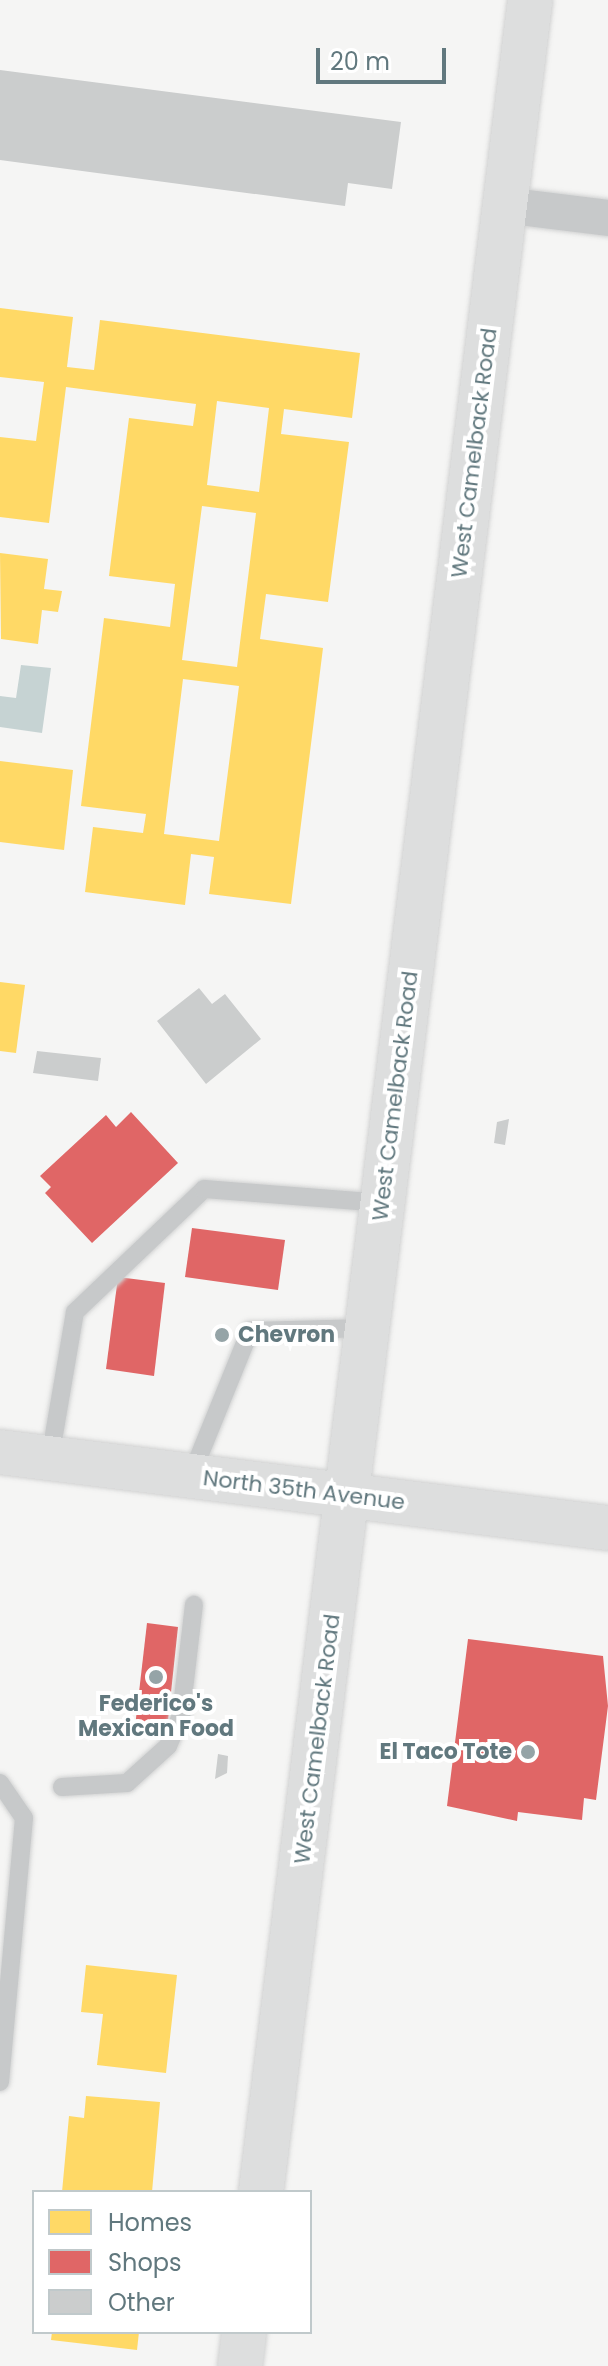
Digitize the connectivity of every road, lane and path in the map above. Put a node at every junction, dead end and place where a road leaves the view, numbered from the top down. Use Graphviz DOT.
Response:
graph roads {
  1 [pos="530,0"];
  2 [pos="504,205"];
  3 [pos="608,218"];
  4 [pos="383,1203"];
  5 [pos="367,1328"];
  6 [pos="0,1452"];
  7 [pos="50,1458"];
  8 [pos="191,1476"];
  9 [pos="347,1496"];
  10 [pos="608,1528"];
  11 [pos="194,1605"];
  12 [pos="0,1783"];
  13 [pos="62,1787"];
  14 [pos="0,2082"];
  15 [pos="261,2190"];
  16 [pos="244,2334"];
  17 [pos="240,2366"];
  1 -- 2 [label="main road, West Camelback Road"];
  2 -- 3 [label="street"];
  2 -- 4 [label="main road, West Camelback Road"];
  4 -- 5 [label="main road, West Camelback Road"];
  4 -- 7 [label="lane"];
  5 -- 8 [label="lane"];
  5 -- 9 [label="main road, West Camelback Road"];
  6 -- 7 [label="main road, North 35th Avenue"];
  7 -- 8 [label="main road, North 35th Avenue"];
  8 -- 9 [label="main road, North 35th Avenue"];
  9 -- 10 [label="main road, North 35th Avenue"];
  9 -- 15 [label="main road, West Camelback Road"];
  11 -- 13 [label="lane"];
  12 -- 14 [label="lane"];
  16 -- 17 [label="main road"];
}
